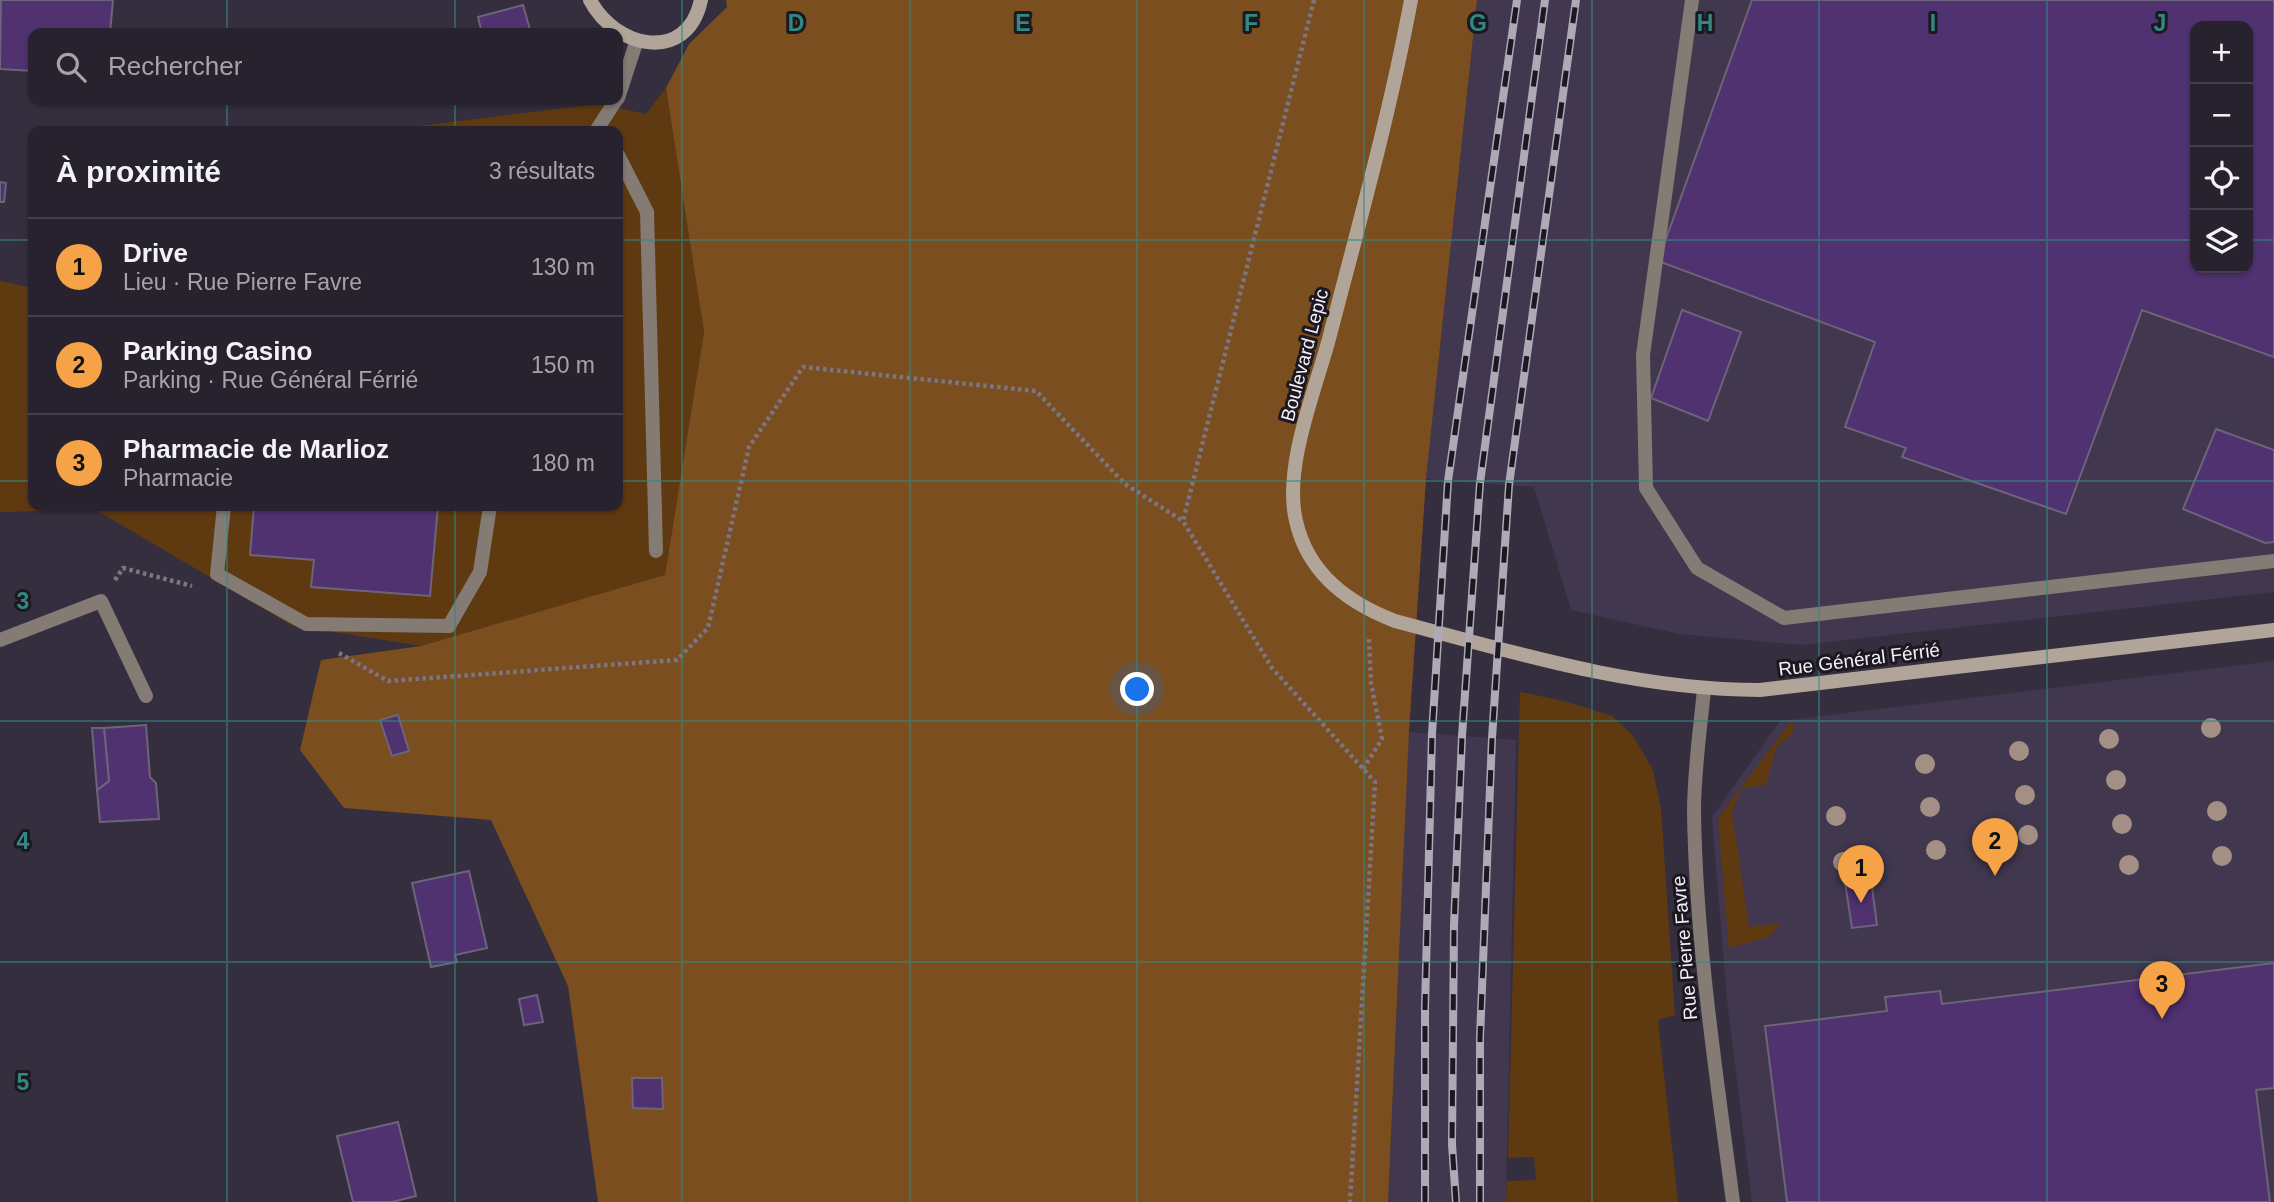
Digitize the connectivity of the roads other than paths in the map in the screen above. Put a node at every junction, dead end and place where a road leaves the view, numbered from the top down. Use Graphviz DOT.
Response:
graph roads {
  1 [pos="590,0"];
  2 [pos="701,0"];
  3 [pos="1411,0"];
  4 [pos="1692,0"];
  5 [pos="612,28"];
  6 [pos="623,36"];
  7 [pos="636,43"];
  8 [pos="623,81"];
  9 [pos="614,105"];
  10 [pos="603,126"];
  11 [pos="623,165"];
  12 [pos="223,511"];
  13 [pos="489,511"];
  14 [pos="656,551"];
  15 [pos="2274,561"];
  16 [pos="2274,630"];
  17 [pos="1452,636"];
  18 [pos="0,640"];
  19 [pos="1704,690"];
  20 [pos="146,696"];
  21 [pos="1733,1202"];
  1 -- 5 [label="main road"];
  2 -- 7 [label="main road"];
  3 -- 17 [label="main road, Boulevard Lepic"];
  4 -- 15 [label="street"];
  6 -- 7 [label="main road"];
  7 -- 8 [label="street"];
  9 -- 10 [label="street"];
  11 -- 14 [label="street"];
  12 -- 13 [label="street"];
  16 -- 19 [label="main road, Rue Général Férrié"];
  17 -- 19 [label="main road, Rue Général Férrié"];
  18 -- 20 [label="street"];
  19 -- 21 [label="street, Rue Pierre Favre"];
}
